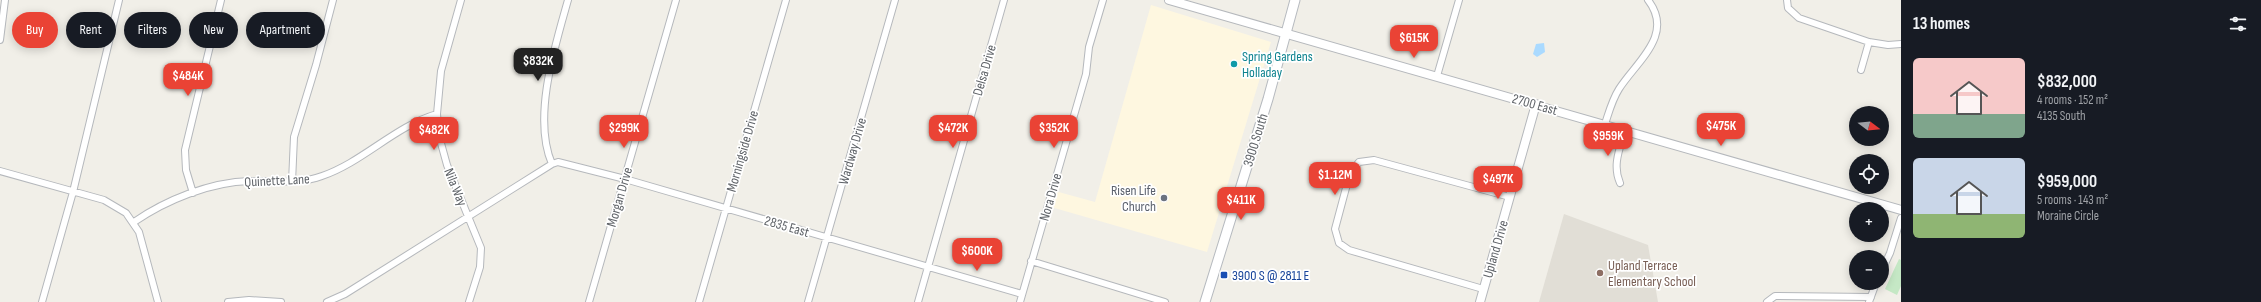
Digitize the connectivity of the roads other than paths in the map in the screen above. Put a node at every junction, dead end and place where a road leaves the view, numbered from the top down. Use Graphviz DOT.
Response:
graph roads {
  1 [pos="5,0"];
  2 [pos="119,0"];
  3 [pos="220,0"];
  4 [pos="333,0"];
  5 [pos="461,0"];
  6 [pos="568,0"];
  7 [pos="676,0"];
  8 [pos="786,0"];
  9 [pos="895,0"];
  10 [pos="1004,0"];
  11 [pos="1103,0"];
  12 [pos="1169,0"];
  13 [pos="1295,0"];
  14 [pos="1459,0"];
  15 [pos="1648,0"];
  16 [pos="1787,0"];
  17 [pos="1286,33"];
  18 [pos="0,40"];
  19 [pos="1869,42"];
  20 [pos="1901,44"];
  21 [pos="1861,70"];
  22 [pos="1437,76"];
  23 [pos="1536,104"];
  24 [pos="437,114"];
  25 [pos="1605,124"];
  26 [pos="1625,130"];
  27 [pos="552,164"];
  28 [pos="0,171"];
  29 [pos="625,179"];
  30 [pos="292,182"];
  31 [pos="1620,183"];
  32 [pos="73,192"];
  33 [pos="193,193"];
  34 [pos="1510,198"];
  35 [pos="726,208"];
  36 [pos="1901,210"];
  37 [pos="468,216"];
  38 [pos="1901,218"];
  39 [pos="134,222"];
  40 [pos="827,237"];
  41 [pos="1889,255"];
  42 [pos="1031,262"];
  43 [pos="928,267"];
  44 [pos="1484,289"];
  45 [pos="1874,290"];
  46 [pos="1022,294"];
  47 [pos="1870,300"];
  48 [pos="42,302"];
  49 [pos="158,302"];
  50 [pos="228,302"];
  51 [pos="282,302"];
  52 [pos="327,302"];
  53 [pos="469,302"];
  54 [pos="589,302"];
  55 [pos="699,302"];
  56 [pos="808,302"];
  57 [pos="918,302"];
  58 [pos="1020,302"];
  59 [pos="1165,302"];
  60 [pos="1205,302"];
  61 [pos="1480,302"];
  62 [pos="1767,302"];
  1 -- 18 [label="street"];
  2 -- 32 [label="street"];
  3 -- 33 [label="street"];
  4 -- 30 [label="street"];
  5 -- 24 [label="street, Nila Way"];
  6 -- 27 [label="street"];
  7 -- 29 [label="street, Morgan Drive"];
  8 -- 35 [label="street, Morningside Drive"];
  9 -- 40 [label="street, Wardway Drive"];
  10 -- 43 [label="street, Delsa Drive"];
  11 -- 42 [label="street, Nora Drive"];
  12 -- 17 [label="street, 2700 East"];
  13 -- 17 [label="main road, 3900 South"];
  14 -- 22 [label="street"];
  15 -- 25 [label="street"];
  16 -- 19 [label="street"];
  17 -- 22 [label="street, 2700 East"];
  17 -- 60 [label="main road, 3900 South"];
  19 -- 20 [label="street"];
  19 -- 21 [label="street"];
  22 -- 23 [label="street, 2700 East"];
  23 -- 25 [label="street, 2700 East"];
  23 -- 34 [label="street, Upland Drive"];
  24 -- 30 [label="street, Quinette Lane"];
  24 -- 37 [label="street, Nila Way"];
  25 -- 26 [label="street, 2700 East"];
  26 -- 31 [label="street"];
  26 -- 36 [label="street, 2700 East"];
  27 -- 29 [label="street, 2835 East"];
  27 -- 37 [label="street"];
  28 -- 32 [label="street"];
  29 -- 35 [label="street, 2835 East"];
  29 -- 54 [label="street, Morgan Drive"];
  30 -- 33 [label="street, Quinette Lane"];
  32 -- 39 [label="street"];
  32 -- 48 [label="street"];
  33 -- 39 [label="street, Quinette Lane"];
  34 -- 44 [label="street, Upland Drive"];
  34 -- 44 [label="street"];
  35 -- 40 [label="street, 2835 East"];
  35 -- 55 [label="street, Morningside Drive"];
  37 -- 52 [label="street"];
  37 -- 53 [label="street, Nila Way"];
  38 -- 41 [label="street"];
  39 -- 49 [label="street"];
  40 -- 43 [label="street, 2835 East"];
  40 -- 56 [label="street, Wardway Drive"];
  42 -- 46 [label="street, Nora Drive"];
  42 -- 59 [label="street"];
  43 -- 46 [label="street, 2835 East"];
  43 -- 57 [label="street, Delsa Drive"];
  44 -- 61 [label="street, Upland Drive"];
  45 -- 47 [label="street"];
  46 -- 58 [label="street, Nora Drive"];
  47 -- 62 [label="street"];
  50 -- 51 [label="street"];
}
